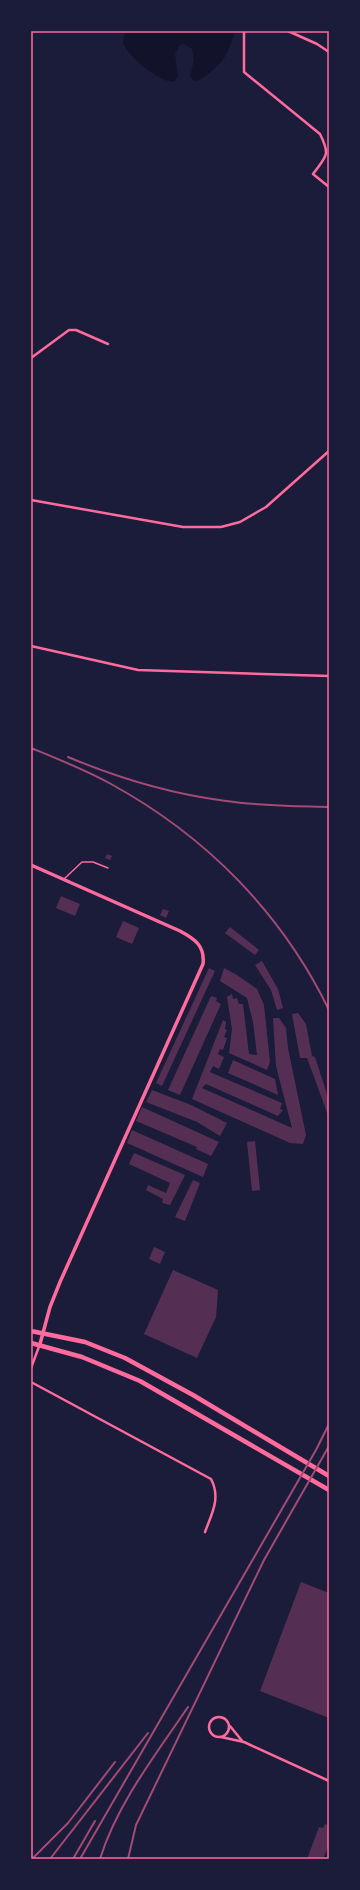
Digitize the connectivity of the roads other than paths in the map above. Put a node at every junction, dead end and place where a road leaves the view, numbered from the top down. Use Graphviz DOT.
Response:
graph roads {
  1 [pos="244,31"];
  2 [pos="288,31"];
  3 [pos="329,52"];
  4 [pos="329,187"];
  5 [pos="108,344"];
  6 [pos="31,358"];
  7 [pos="329,451"];
  8 [pos="31,500"];
  9 [pos="31,646"];
  10 [pos="329,676"];
  11 [pos="31,865"];
  12 [pos="108,868"];
  13 [pos="64,879"];
  14 [pos="31,1331"];
  15 [pos="42,1333"];
  16 [pos="31,1343"];
  17 [pos="40,1344"];
  18 [pos="31,1368"];
  19 [pos="31,1382"];
  20 [pos="329,1476"];
  21 [pos="329,1490"];
  22 [pos="205,1532"];
  23 [pos="230,1726"];
  24 [pos="221,1737"];
  25 [pos="244,1742"];
  26 [pos="329,1781"];
  1 -- 4 [label="street"];
  2 -- 3 [label="street"];
  5 -- 6 [label="street"];
  7 -- 8 [label="street"];
  9 -- 10 [label="street"];
  11 -- 13 [label="street"];
  12 -- 13 [label="lane"];
  13 -- 15 [label="street"];
  14 -- 15 [label="main road"];
  15 -- 17 [label="street"];
  15 -- 20 [label="main road"];
  16 -- 17 [label="main road"];
  17 -- 18 [label="street"];
  17 -- 21 [label="main road"];
  19 -- 22 [label="street"];
  23 -- 24 [label="street"];
  23 -- 24 [label="street"];
  23 -- 25 [label="street"];
  24 -- 25 [label="street"];
  25 -- 26 [label="street"];
}
